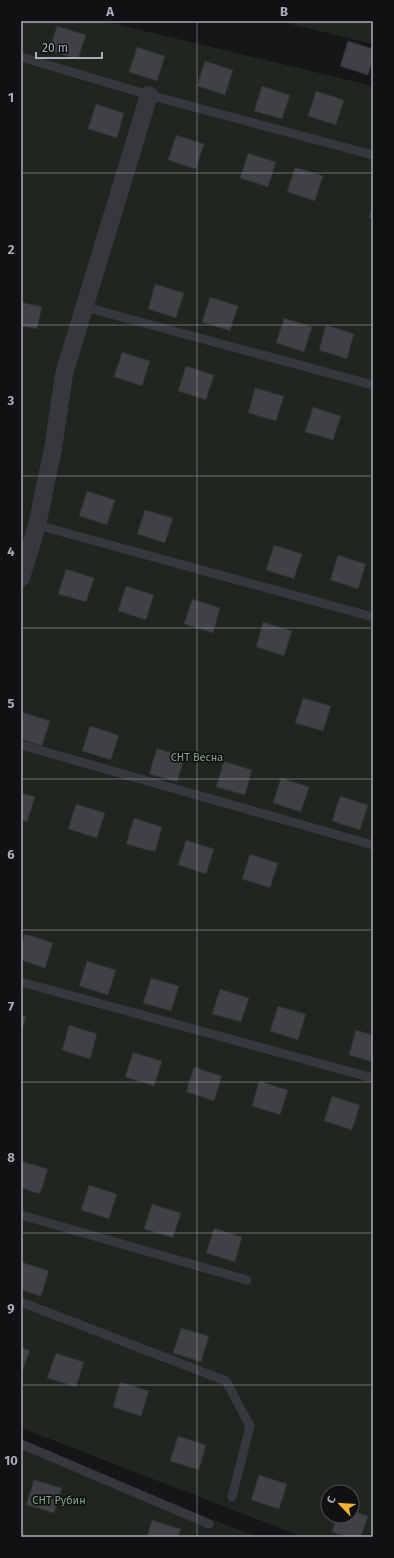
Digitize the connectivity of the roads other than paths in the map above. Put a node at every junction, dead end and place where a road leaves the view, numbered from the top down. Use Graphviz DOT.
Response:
graph roads {
  1 [pos="21,57"];
  2 [pos="149,95"];
  3 [pos="373,155"];
  4 [pos="85,307"];
  5 [pos="373,385"];
  6 [pos="37,526"];
  7 [pos="21,578"];
  8 [pos="373,617"];
  9 [pos="21,745"];
  10 [pos="373,845"];
  11 [pos="21,982"];
  12 [pos="373,1078"];
  13 [pos="21,1215"];
  14 [pos="246,1280"];
  15 [pos="21,1302"];
  16 [pos="21,1444"];
  17 [pos="232,1497"];
  18 [pos="209,1524"];
  1 -- 2 [label="lane"];
  2 -- 3 [label="lane"];
  2 -- 4 [label="street"];
  4 -- 5 [label="lane"];
  4 -- 6 [label="street"];
  6 -- 7 [label="street"];
  6 -- 8 [label="lane"];
  9 -- 10 [label="lane"];
  11 -- 12 [label="lane"];
  13 -- 14 [label="lane"];
  15 -- 17 [label="lane"];
  16 -- 18 [label="lane"];
}
